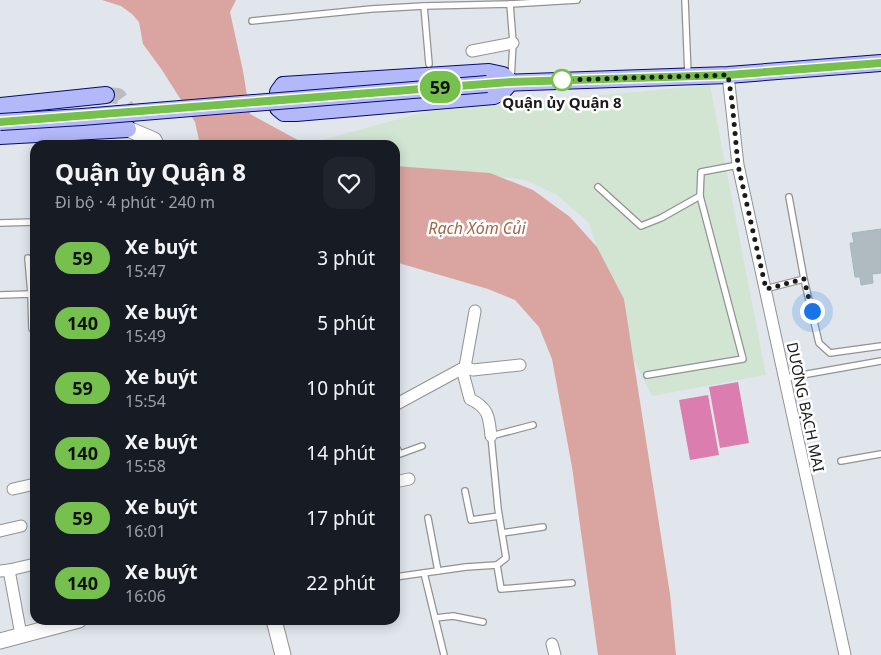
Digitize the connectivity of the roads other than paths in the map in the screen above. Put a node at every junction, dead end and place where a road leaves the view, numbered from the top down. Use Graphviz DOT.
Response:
graph roads {
  1 [pos="578,0"];
  2 [pos="685,0"];
  3 [pos="510,4"];
  4 [pos="424,6"];
  5 [pos="252,21"];
  6 [pos="513,43"];
  7 [pos="472,51"];
  8 [pos="881,63"];
  9 [pos="429,64"];
  10 [pos="728,75"];
  11 [pos="688,76"];
  12 [pos="511,82"];
  13 [pos="106,95"];
  14 [pos="0,106"];
  15 [pos="0,122"];
  16 [pos="128,129"];
  17 [pos="0,136"];
  18 [pos="154,140"];
  19 [pos="738,165"];
  20 [pos="598,187"];
  21 [pos="700,196"];
  22 [pos="789,197"];
  23 [pos="30,222"];
  24 [pos="0,223"];
  25 [pos="28,258"];
  26 [pos="804,279"];
  27 [pos="30,282"];
  28 [pos="766,289"];
  29 [pos="30,294"];
  30 [pos="0,295"];
  31 [pos="475,311"];
  32 [pos="881,346"];
  33 [pos="881,361"];
  34 [pos="520,365"];
  35 [pos="463,368"];
  36 [pos="646,375"];
  37 [pos="786,378"];
  38 [pos="400,402"];
  39 [pos="533,425"];
  40 [pos="491,436"];
  41 [pos="422,446"];
  42 [pos="400,454"];
  43 [pos="881,454"];
  44 [pos="841,461"];
  45 [pos="409,479"];
  46 [pos="400,481"];
  47 [pos="30,485"];
  48 [pos="13,489"];
  49 [pos="465,491"];
  50 [pos="499,516"];
  51 [pos="428,518"];
  52 [pos="21,526"];
  53 [pos="543,527"];
  54 [pos="0,531"];
  55 [pos="502,533"];
  56 [pos="30,565"];
  57 [pos="497,565"];
  58 [pos="5,570"];
  59 [pos="438,571"];
  60 [pos="424,574"];
  61 [pos="400,576"];
  62 [pos="572,583"];
  63 [pos="435,618"];
  64 [pos="483,622"];
  65 [pos="60,625"];
  66 [pos="275,625"];
  67 [pos="21,635"];
  68 [pos="0,641"];
  69 [pos="283,655"];
  70 [pos="444,655"];
  71 [pos="845,655"];
  1 -- 3 [label="lane"];
  2 -- 11 [label="lane"];
  3 -- 4 [label="lane"];
  3 -- 6 [label="lane"];
  4 -- 5 [label="lane"];
  4 -- 9 [label="lane"];
  6 -- 7 [label="street"];
  6 -- 12 [label="lane"];
  8 -- 10 [label="main road"];
  10 -- 11 [label="main road"];
  10 -- 19 [label="street, DƯƠNG BẠCH MAI"];
  11 -- 12 [label="main road"];
  12 -- 12 [label="main road"];
  12 -- 15 [label="main road, bridge"];
  13 -- 14 [label="main road"];
  16 -- 17 [label="main road"];
  16 -- 18 [label="street"];
  19 -- 21 [label="lane"];
  19 -- 28 [label="street, DƯƠNG BẠCH MAI"];
  20 -- 21 [label="lane"];
  21 -- 36 [label="lane"];
  22 -- 26 [label="lane"];
  23 -- 24 [label="lane"];
  25 -- 27 [label="lane"];
  26 -- 28 [label="lane"];
  26 -- 32 [label="lane"];
  28 -- 37 [label="street, DƯƠNG BẠCH MAI"];
  29 -- 30 [label="lane"];
  31 -- 35 [label="street"];
  33 -- 37 [label="lane"];
  34 -- 35 [label="street"];
  35 -- 38 [label="street"];
  35 -- 40 [label="street"];
  37 -- 71 [label="street, DƯƠNG BẠCH MAI"];
  39 -- 40 [label="lane"];
  40 -- 50 [label="lane"];
  41 -- 42 [label="lane"];
  43 -- 44 [label="lane"];
  45 -- 46 [label="street"];
  47 -- 48 [label="street"];
  49 -- 50 [label="lane"];
  50 -- 55 [label="lane"];
  51 -- 59 [label="lane"];
  52 -- 54 [label="street"];
  53 -- 55 [label="lane"];
  55 -- 57 [label="lane"];
  56 -- 58 [label="street"];
  57 -- 59 [label="lane"];
  57 -- 62 [label="lane"];
  58 -- 67 [label="street"];
  59 -- 60 [label="lane"];
  60 -- 61 [label="lane"];
  60 -- 63 [label="lane"];
  63 -- 64 [label="lane"];
  63 -- 70 [label="lane"];
  65 -- 67 [label="street"];
  66 -- 69 [label="street"];
  67 -- 68 [label="street"];
}
